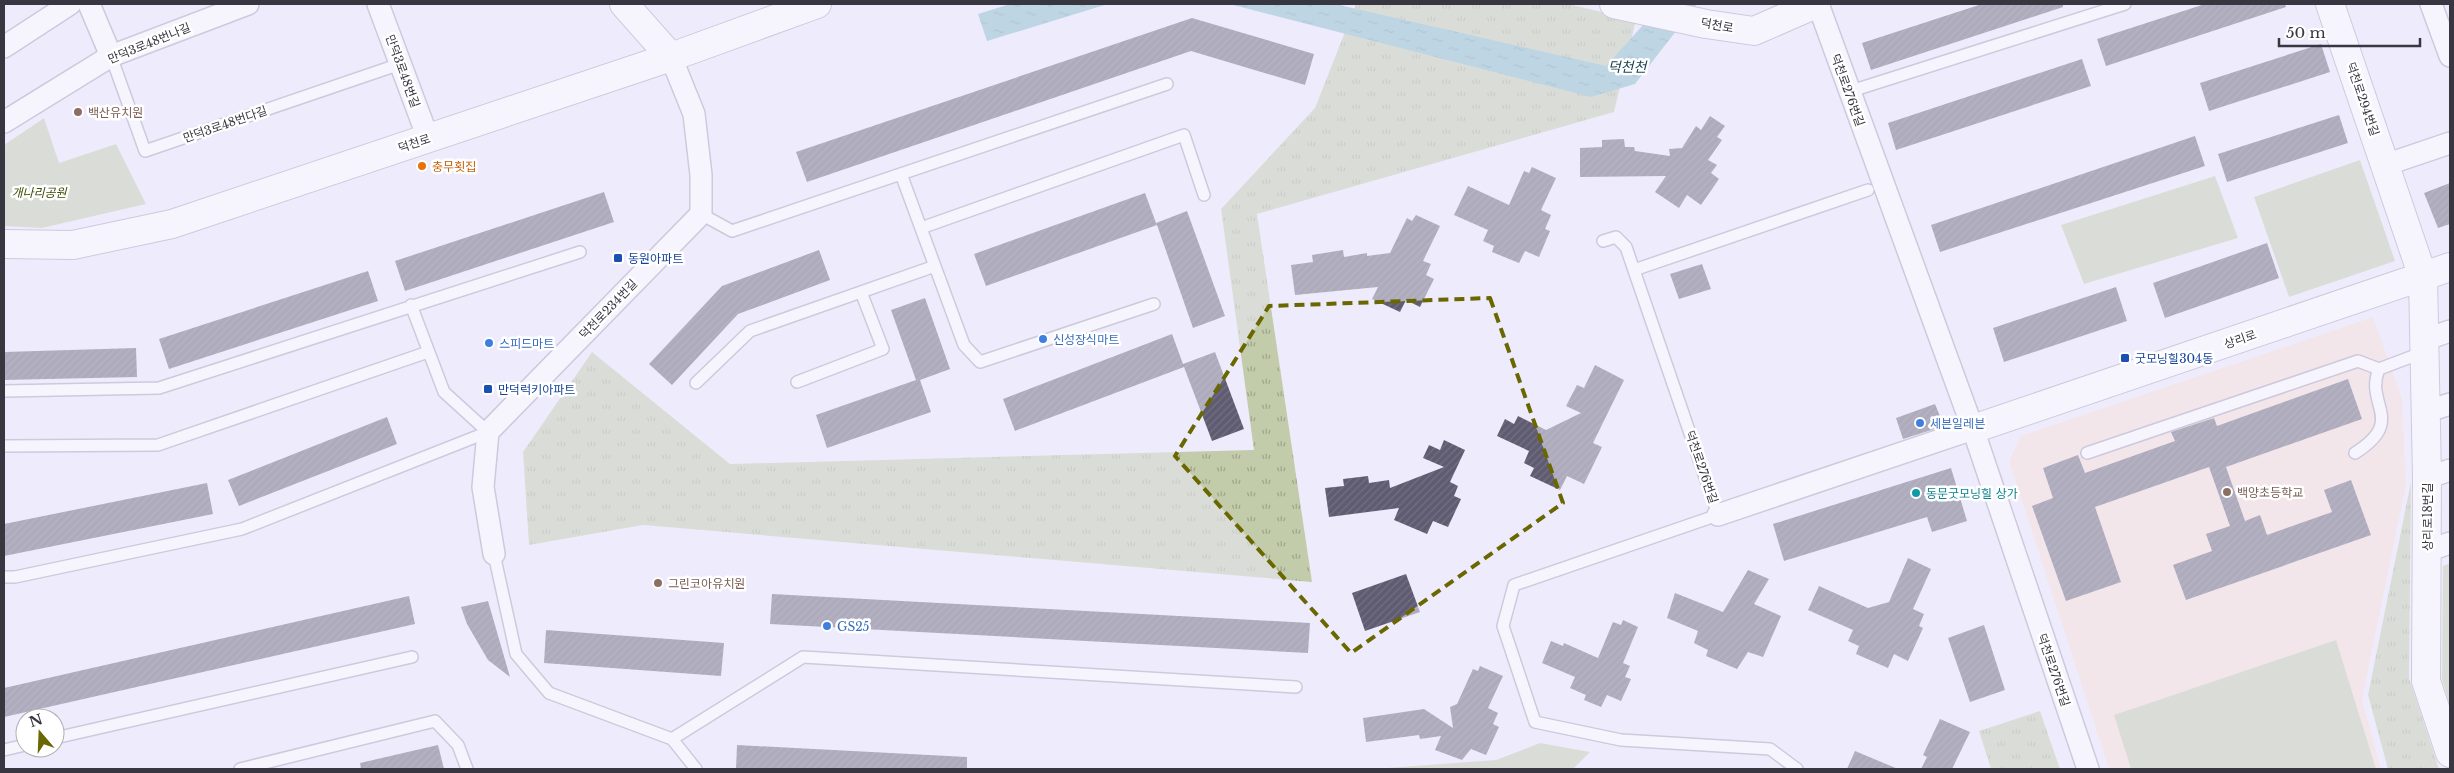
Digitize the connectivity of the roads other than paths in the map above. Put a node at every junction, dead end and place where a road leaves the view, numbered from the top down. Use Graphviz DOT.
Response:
graph roads {
  1 [pos="70,4"];
  2 [pos="89,4"];
  3 [pos="248,4"];
  4 [pos="378,4"];
  5 [pos="624,4"];
  6 [pos="817,4"];
  7 [pos="1817,4"];
  8 [pos="2124,4"];
  9 [pos="2330,4"];
  10 [pos="2431,4"];
  11 [pos="1622,6"];
  12 [pos="4,47"];
  13 [pos="111,56"];
  14 [pos="2450,56"];
  15 [pos="671,57"];
  16 [pos="400,64"];
  17 [pos="1167,84"];
  18 [pos="1848,92"];
  19 [pos="4,122"];
  20 [pos="428,138"];
  21 [pos="2450,143"];
  22 [pos="2385,165"];
  23 [pos="901,174"];
  24 [pos="1868,190"];
  25 [pos="1204,195"];
  26 [pos="701,214"];
  27 [pos="921,228"];
  28 [pos="1603,240"];
  29 [pos="4,244"];
  30 [pos="580,252"];
  31 [pos="935,266"];
  32 [pos="2450,267"];
  33 [pos="1634,270"];
  34 [pos="2423,277"];
  35 [pos="861,292"];
  36 [pos="1154,304"];
  37 [pos="411,305"];
  38 [pos="2450,331"];
  39 [pos="2424,346"];
  40 [pos="428,352"];
  41 [pos="2379,369"];
  42 [pos="797,382"];
  43 [pos="696,384"];
  44 [pos="4,391"];
  45 [pos="2438,408"];
  46 [pos="1973,429"];
  47 [pos="488,432"];
  48 [pos="4,446"];
  49 [pos="2087,453"];
  50 [pos="2355,453"];
  51 [pos="2438,474"];
  52 [pos="1718,515"];
  53 [pos="2438,547"];
  54 [pos="494,554"];
  55 [pos="4,577"];
  56 [pos="412,656"];
  57 [pos="1296,687"];
  58 [pos="65,736"];
  59 [pos="672,739"];
  60 [pos="2450,754"];
  61 [pos="240,769"];
  62 [pos="467,769"];
  63 [pos="696,769"];
  64 [pos="1797,769"];
  65 [pos="2088,769"];
  1 -- 12 [label="street"];
  2 -- 13 [label="street"];
  3 -- 13 [label="street, 만덕3로48번나길"];
  4 -- 16 [label="street, 만덕3로48번길"];
  5 -- 15 [label="street"];
  6 -- 15 [label="street, 덕천로"];
  7 -- 11 [label="street, 덕천로"];
  7 -- 18 [label="street, 덕천로276번길"];
  8 -- 18 [label="lane"];
  9 -- 22 [label="street, 덕천로294번길"];
  10 -- 14 [label="street"];
  13 -- 16 [label="lane, 만덕3로48번다길"];
  13 -- 19 [label="street, 만덕3로48번나길"];
  15 -- 20 [label="street, 덕천로"];
  15 -- 26 [label="street"];
  16 -- 20 [label="street, 만덕3로48번길"];
  17 -- 23 [label="lane"];
  18 -- 46 [label="street, 덕천로276번길"];
  20 -- 29 [label="street, 덕천로"];
  21 -- 22 [label="street"];
  22 -- 34 [label="street, 덕천로294번길"];
  23 -- 26 [label="lane"];
  23 -- 27 [label="lane"];
  24 -- 33 [label="lane"];
  25 -- 27 [label="lane"];
  26 -- 47 [label="street, 덕천로234번길"];
  27 -- 31 [label="lane"];
  28 -- 33 [label="lane, 덕천로276번길"];
  30 -- 37 [label="lane"];
  31 -- 35 [label="lane"];
  31 -- 36 [label="lane"];
  32 -- 34 [label="street, 상리로"];
  33 -- 52 [label="lane, 덕천로276번길"];
  34 -- 39 [label="street, 상리로18번길"];
  34 -- 46 [label="street, 상리로"];
  35 -- 42 [label="lane"];
  35 -- 43 [label="lane"];
  37 -- 40 [label="lane"];
  37 -- 44 [label="lane"];
  38 -- 39 [label="street"];
  39 -- 41 [label="lane"];
  39 -- 45 [label="street, 상리로18번길"];
  40 -- 47 [label="lane"];
  40 -- 48 [label="lane"];
  41 -- 49 [label="lane"];
  41 -- 50 [label="lane"];
  45 -- 51 [label="street, 상리로18번길"];
  46 -- 52 [label="street, 덕천로276번길"];
  46 -- 65 [label="street, 덕천로276번길"];
  47 -- 54 [label="street"];
  47 -- 55 [label="lane"];
  51 -- 53 [label="street, 상리로18번길"];
  52 -- 64 [label="lane"];
  53 -- 60 [label="street, 상리로18번길"];
  54 -- 59 [label="lane"];
  56 -- 58 [label="lane"];
  57 -- 59 [label="lane"];
  59 -- 63 [label="lane"];
  61 -- 62 [label="lane"];
}
